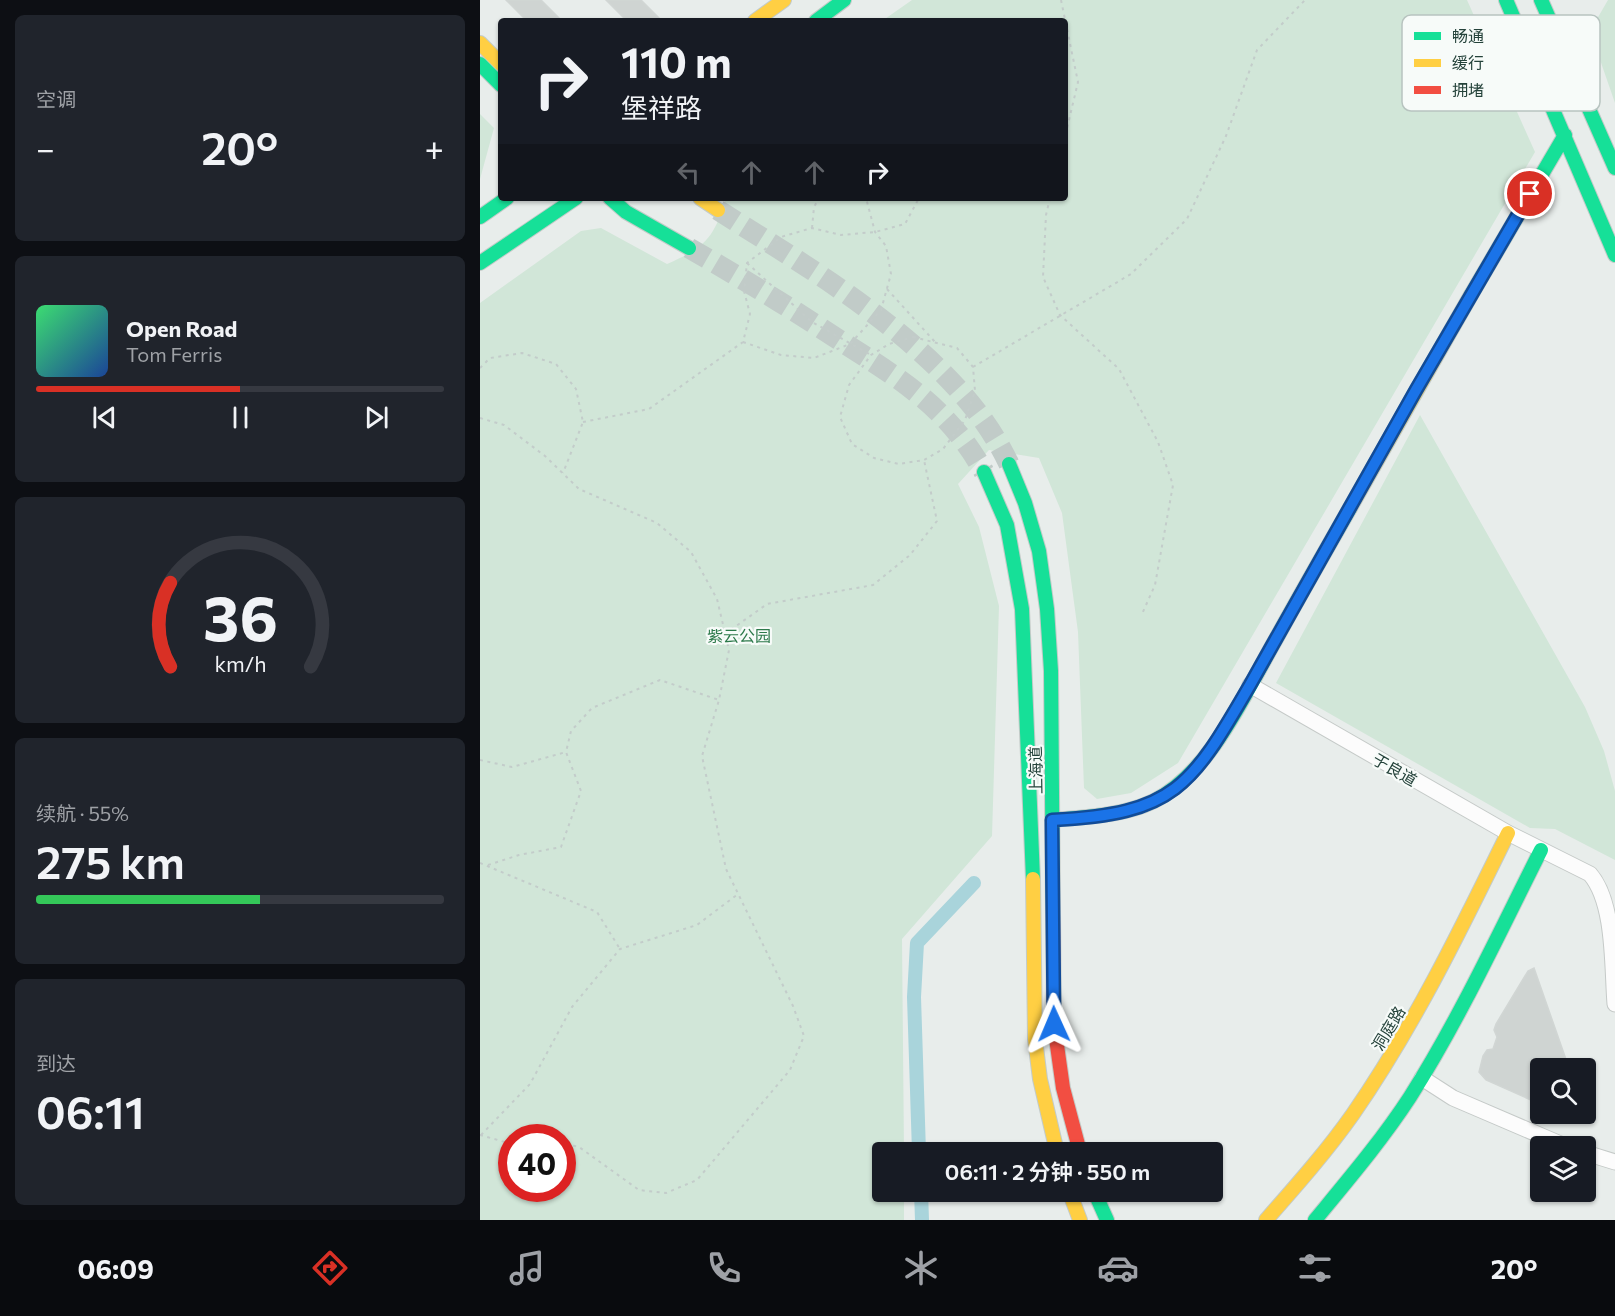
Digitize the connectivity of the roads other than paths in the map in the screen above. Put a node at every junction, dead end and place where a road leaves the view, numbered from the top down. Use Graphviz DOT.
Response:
graph roads {
  1 [pos="784,0"];
  2 [pos="844,0"];
  3 [pos="1506,0"];
  4 [pos="1541,0"];
  5 [pos="1513,15"];
  6 [pos="1548,15"];
  7 [pos="759,18"];
  8 [pos="820,18"];
  9 [pos="480,43"];
  10 [pos="498,61"];
  11 [pos="480,64"];
  12 [pos="498,82"];
  13 [pos="1555,111"];
  14 [pos="1590,111"];
  15 [pos="1565,135"];
  16 [pos="1615,168"];
  17 [pos="503,201"];
  18 [pos="572,201"];
  19 [pos="613,201"];
  20 [pos="704,201"];
  21 [pos="718,210"];
  22 [pos="480,217"];
  23 [pos="689,248"];
  24 [pos="1615,255"];
  25 [pos="480,263"];
  26 [pos="1009,464"];
  27 [pos="984,472"];
  28 [pos="1250,685"];
  29 [pos="1052,820"];
  30 [pos="1508,833"];
  31 [pos="1540,850"];
  32 [pos="1615,1004"];
  33 [pos="1422,1078"];
  34 [pos="1542,1136"];
  35 [pos="1055,1142"];
  36 [pos="1078,1142"];
  37 [pos="1596,1156"];
  38 [pos="1615,1162"];
  39 [pos="1073,1202"];
  40 [pos="1099,1202"];
  41 [pos="1080,1220"];
  42 [pos="1107,1220"];
  43 [pos="1266,1220"];
  44 [pos="1315,1220"];
  1 -- 7 [label="main road"];
  2 -- 8 [label="main road"];
  3 -- 5 [label="main road"];
  4 -- 6 [label="main road"];
  9 -- 10 [label="main road"];
  11 -- 12 [label="main road"];
  13 -- 15 [label="main road"];
  14 -- 16 [label="main road"];
  15 -- 24 [label="main road"];
  15 -- 28 [label="main road"];
  17 -- 22 [label="main road"];
  18 -- 25 [label="main road"];
  19 -- 23 [label="main road"];
  20 -- 21 [label="main road"];
  26 -- 29 [label="main road, 上海道"];
  27 -- 35 [label="main road, 上海道"];
  28 -- 29 [label="main road"];
  28 -- 30 [label="street, 于良道"];
  29 -- 36 [label="main road, 上海道"];
  30 -- 31 [label="street, 于良道"];
  30 -- 43 [label="main road, 洞庭路"];
  31 -- 32 [label="street, 于良道"];
  31 -- 33 [label="main road"];
  33 -- 34 [label="street"];
  33 -- 44 [label="main road"];
  37 -- 38 [label="street"];
  39 -- 41 [label="main road"];
  40 -- 42 [label="main road"];
}
